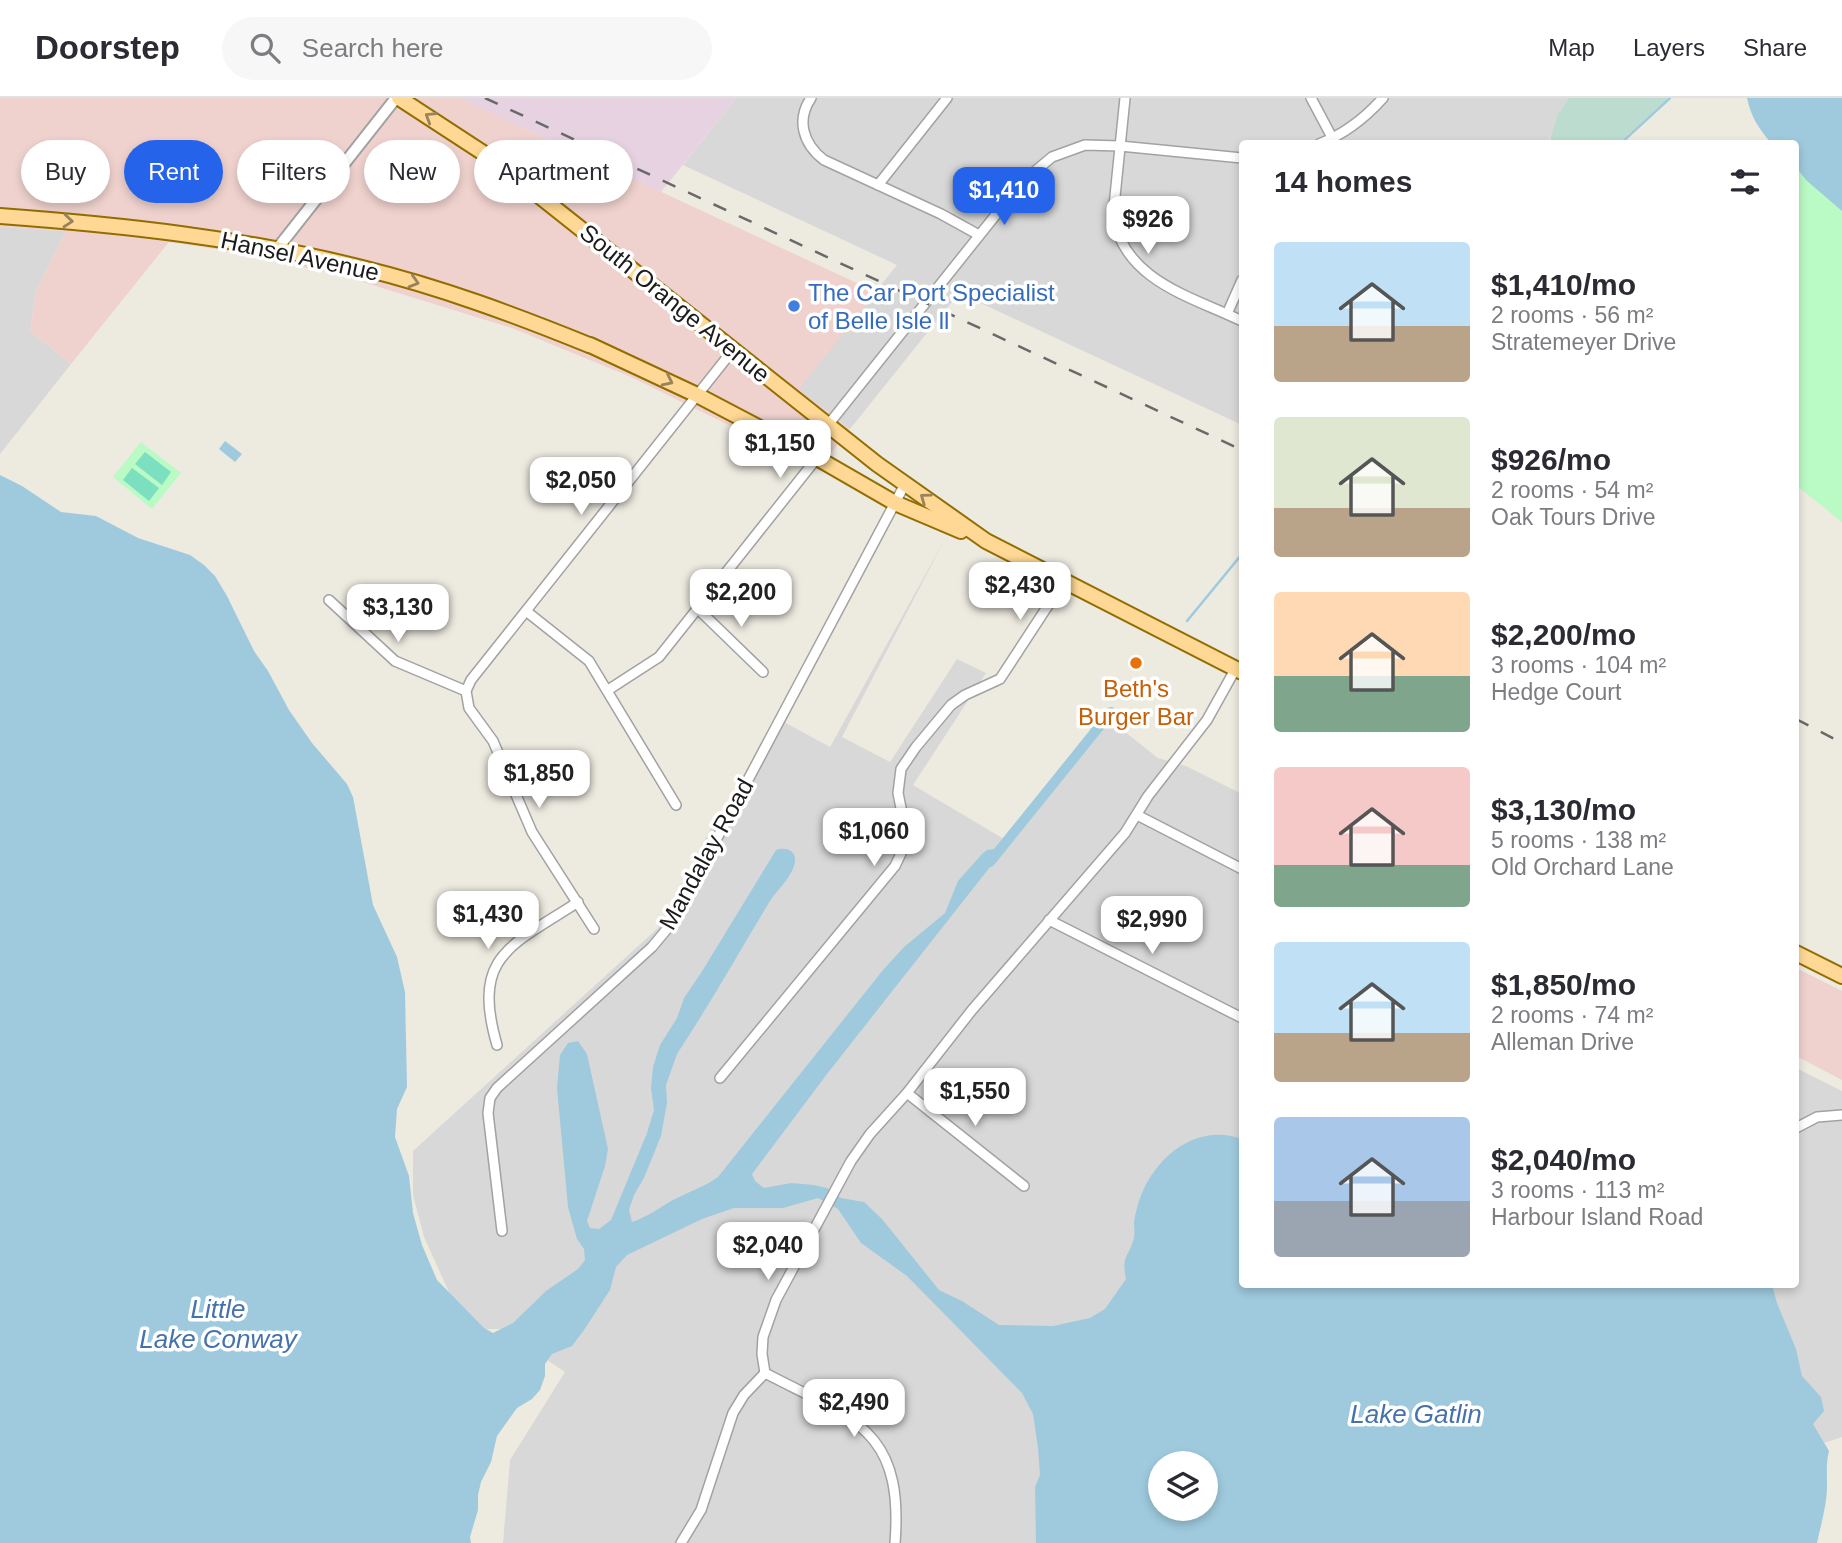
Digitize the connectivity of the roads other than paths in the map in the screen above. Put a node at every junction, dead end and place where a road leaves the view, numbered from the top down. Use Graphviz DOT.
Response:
graph roads {
  1 [pos="398,98"];
  2 [pos="811,98"];
  3 [pos="947,98"];
  4 [pos="1125,98"];
  5 [pos="1311,98"];
  6 [pos="1383,98"];
  7 [pos="1333,140"];
  8 [pos="1335,140"];
  9 [pos="1121,146"];
  10 [pos="1239,158"];
  11 [pos="878,185"];
  12 [pos="0,216"];
  13 [pos="979,235"];
  14 [pos="276,249"];
  15 [pos="1239,287"];
  16 [pos="1227,314"];
  17 [pos="1239,320"];
  18 [pos="733,349"];
  19 [pos="696,395"];
  20 [pos="828,425"];
  21 [pos="817,458"];
  22 [pos="905,484"];
  23 [pos="895,503"];
  24 [pos="986,541"];
  25 [pos="1064,581"];
  26 [pos="329,600"];
  27 [pos="697,608"];
  28 [pos="526,611"];
  29 [pos="1239,670"];
  30 [pos="763,672"];
  31 [pos="608,690"];
  32 [pos="466,694"];
  33 [pos="676,804"];
  34 [pos="1137,815"];
  35 [pos="1239,867"];
  36 [pos="578,902"];
  37 [pos="1049,920"];
  38 [pos="594,929"];
  39 [pos="1799,954"];
  40 [pos="1842,976"];
  41 [pos="1239,1016"];
  42 [pos="497,1045"];
  43 [pos="720,1079"];
  44 [pos="907,1093"];
  45 [pos="1842,1115"];
  46 [pos="1799,1126"];
  47 [pos="1024,1186"];
  48 [pos="502,1231"];
  49 [pos="765,1373"];
  50 [pos="681,1543"];
  51 [pos="895,1543"];
  1 -- 14 [label="street"];
  18 -- 1 [label="main road, South Orange Avenue, one-way"];
  2 -- 11 [label="street"];
  3 -- 11 [label="street"];
  4 -- 9 [label="street"];
  5 -- 7 [label="street"];
  6 -- 8 [label="street"];
  9 -- 10 [label="street"];
  9 -- 13 [label="street"];
  9 -- 16 [label="street"];
  11 -- 13 [label="street"];
  12 -- 14 [label="main road, Hansel Avenue, one-way"];
  13 -- 20 [label="street"];
  14 -- 19 [label="main road, Hansel Avenue, one-way"];
  15 -- 16 [label="street"];
  16 -- 17 [label="street"];
  18 -- 19 [label="street"];
  18 -- 20 [label="main road, South Orange Avenue"];
  19 -- 21 [label="main road, Hansel Avenue"];
  19 -- 28 [label="street"];
  20 -- 21 [label="street"];
  20 -- 22 [label="main road, South Orange Avenue"];
  21 -- 23 [label="main road, Hansel Avenue"];
  21 -- 27 [label="street"];
  22 -- 23 [label="street, Mandalay Road"];
  24 -- 22 [label="main road, South Orange Avenue, one-way"];
  23 -- 24 [label="main road, Hansel Avenue"];
  23 -- 48 [label="street, Mandalay Road"];
  24 -- 25 [label="main road, South Orange Avenue"];
  25 -- 29 [label="main road, South Orange Avenue"];
  25 -- 43 [label="street"];
  26 -- 32 [label="street"];
  27 -- 30 [label="street"];
  27 -- 31 [label="street"];
  28 -- 31 [label="street"];
  28 -- 32 [label="street"];
  29 -- 34 [label="street"];
  31 -- 33 [label="street"];
  32 -- 36 [label="street"];
  34 -- 35 [label="street"];
  34 -- 37 [label="street"];
  36 -- 38 [label="street"];
  36 -- 42 [label="street"];
  37 -- 41 [label="street"];
  37 -- 44 [label="street"];
  39 -- 40 [label="main road"];
  44 -- 47 [label="street"];
  44 -- 49 [label="street"];
  45 -- 46 [label="street"];
  49 -- 50 [label="street"];
  49 -- 51 [label="street"];
}
